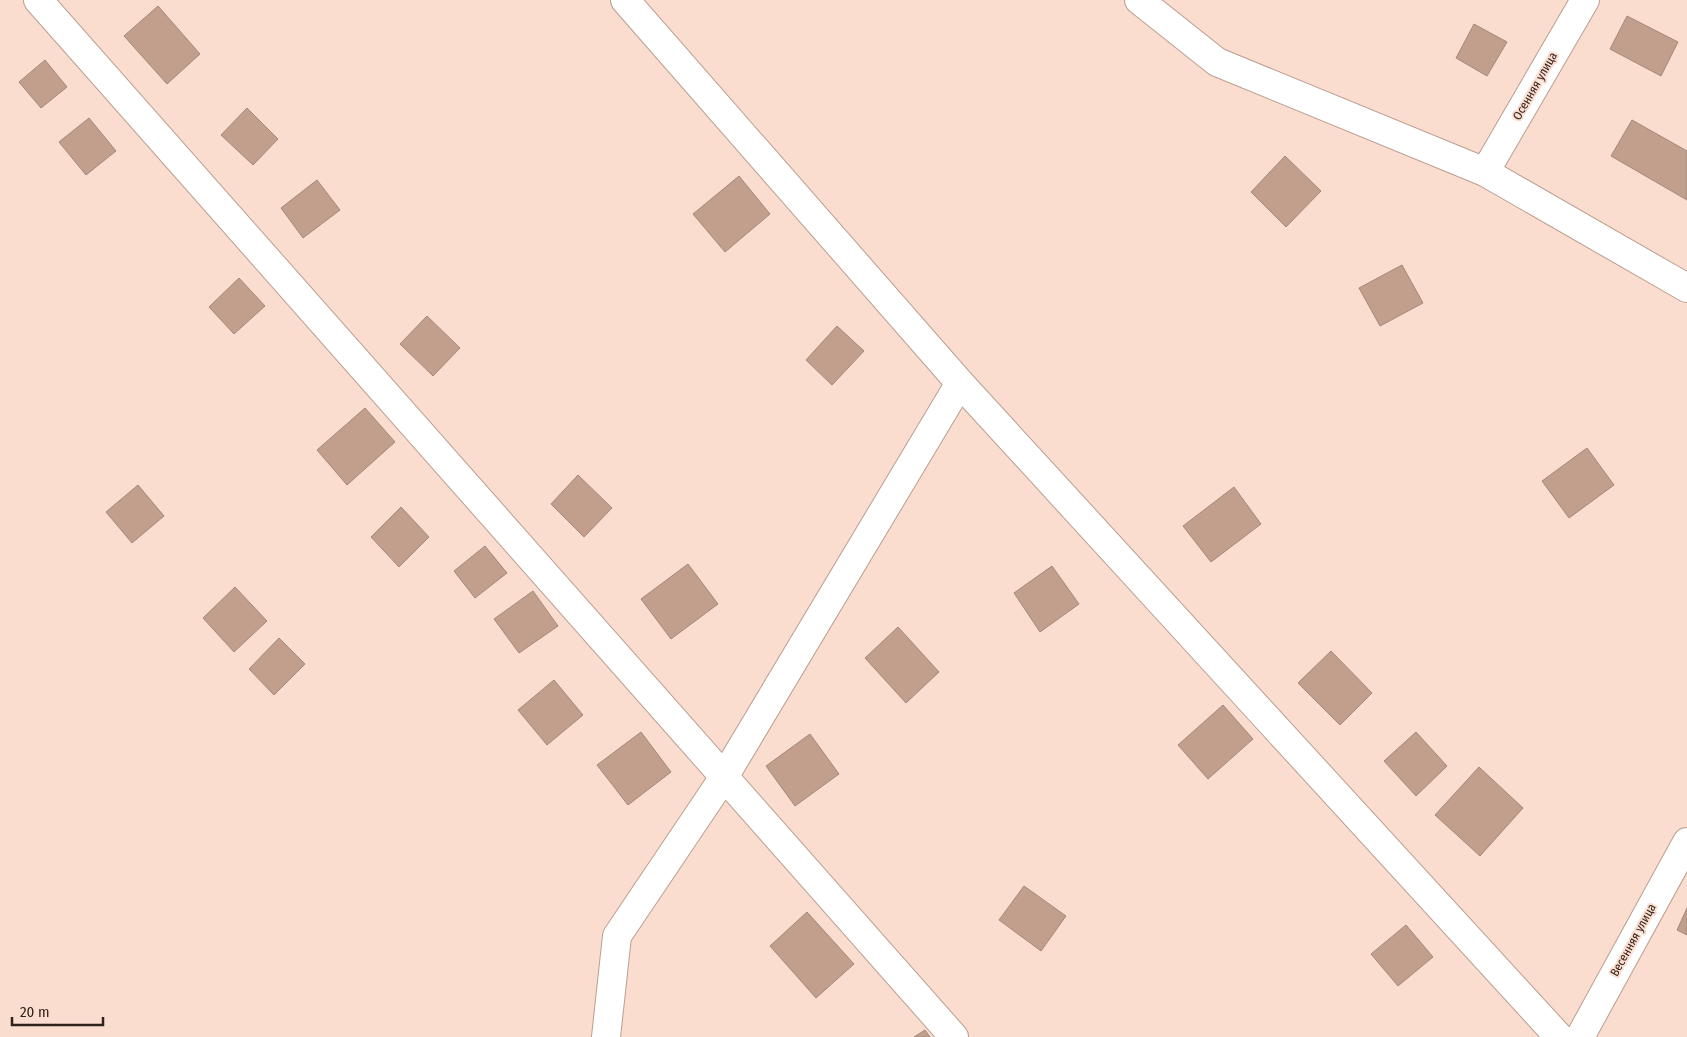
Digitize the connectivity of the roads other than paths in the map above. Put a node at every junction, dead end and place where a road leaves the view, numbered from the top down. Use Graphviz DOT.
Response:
graph roads {
  1 [pos="38,0"];
  2 [pos="625,0"];
  3 [pos="1139,0"];
  4 [pos="1585,0"];
  5 [pos="1485,172"];
  6 [pos="1687,288"];
  7 [pos="960,382"];
  8 [pos="724,777"];
  9 [pos="1687,842"];
  10 [pos="606,1037"];
  11 [pos="954,1037"];
  12 [pos="1559,1037"];
  13 [pos="1580,1037"];
  1 -- 8 [label="street"];
  2 -- 7 [label="street"];
  3 -- 5 [label="street"];
  4 -- 5 [label="street, Осенняя улица"];
  5 -- 6 [label="street"];
  7 -- 8 [label="street"];
  7 -- 12 [label="street"];
  8 -- 10 [label="street"];
  8 -- 11 [label="street"];
  9 -- 13 [label="street, Весенняя улица"];
}
